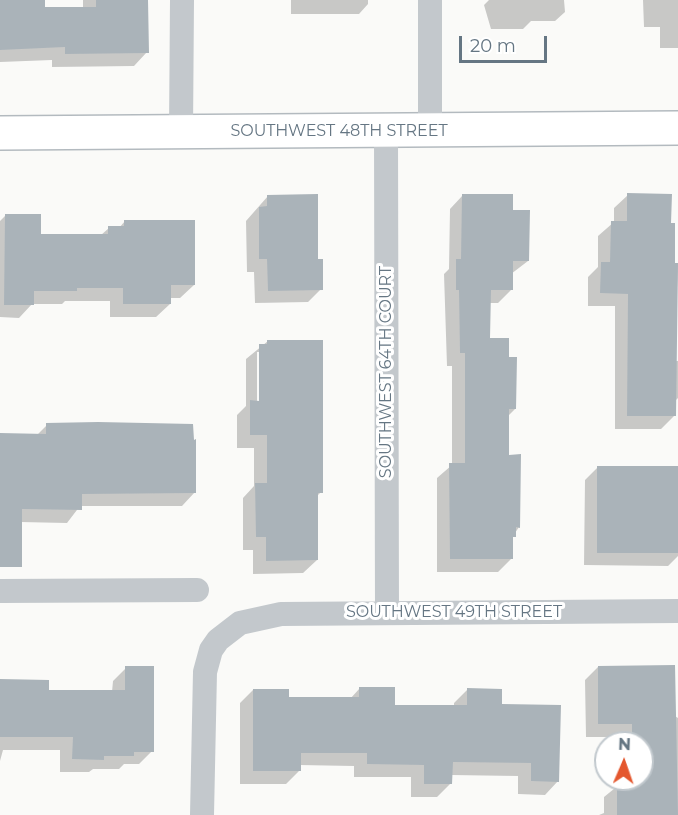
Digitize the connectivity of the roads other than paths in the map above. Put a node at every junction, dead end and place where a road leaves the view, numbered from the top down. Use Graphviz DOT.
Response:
graph roads {
  1 [pos="182,0"];
  2 [pos="430,0"];
  3 [pos="678,128"];
  4 [pos="387,131"];
  5 [pos="430,131"];
  6 [pos="181,132"];
  7 [pos="0,133"];
  8 [pos="197,590"];
  9 [pos="0,591"];
  10 [pos="678,611"];
  11 [pos="387,613"];
  12 [pos="202,815"];
  1 -- 6 [label="street"];
  2 -- 5 [label="street"];
  3 -- 5 [label="street, SOUTHWEST 48TH STREET"];
  4 -- 5 [label="street, SOUTHWEST 48TH STREET"];
  4 -- 6 [label="street, SOUTHWEST 48TH STREET"];
  4 -- 11 [label="street, SOUTHWEST 64TH COURT"];
  6 -- 7 [label="street, SOUTHWEST 48TH STREET"];
  8 -- 9 [label="street"];
  10 -- 11 [label="street, SOUTHWEST 49TH STREET"];
  11 -- 12 [label="street, SOUTHWEST 49TH STREET"];
}
